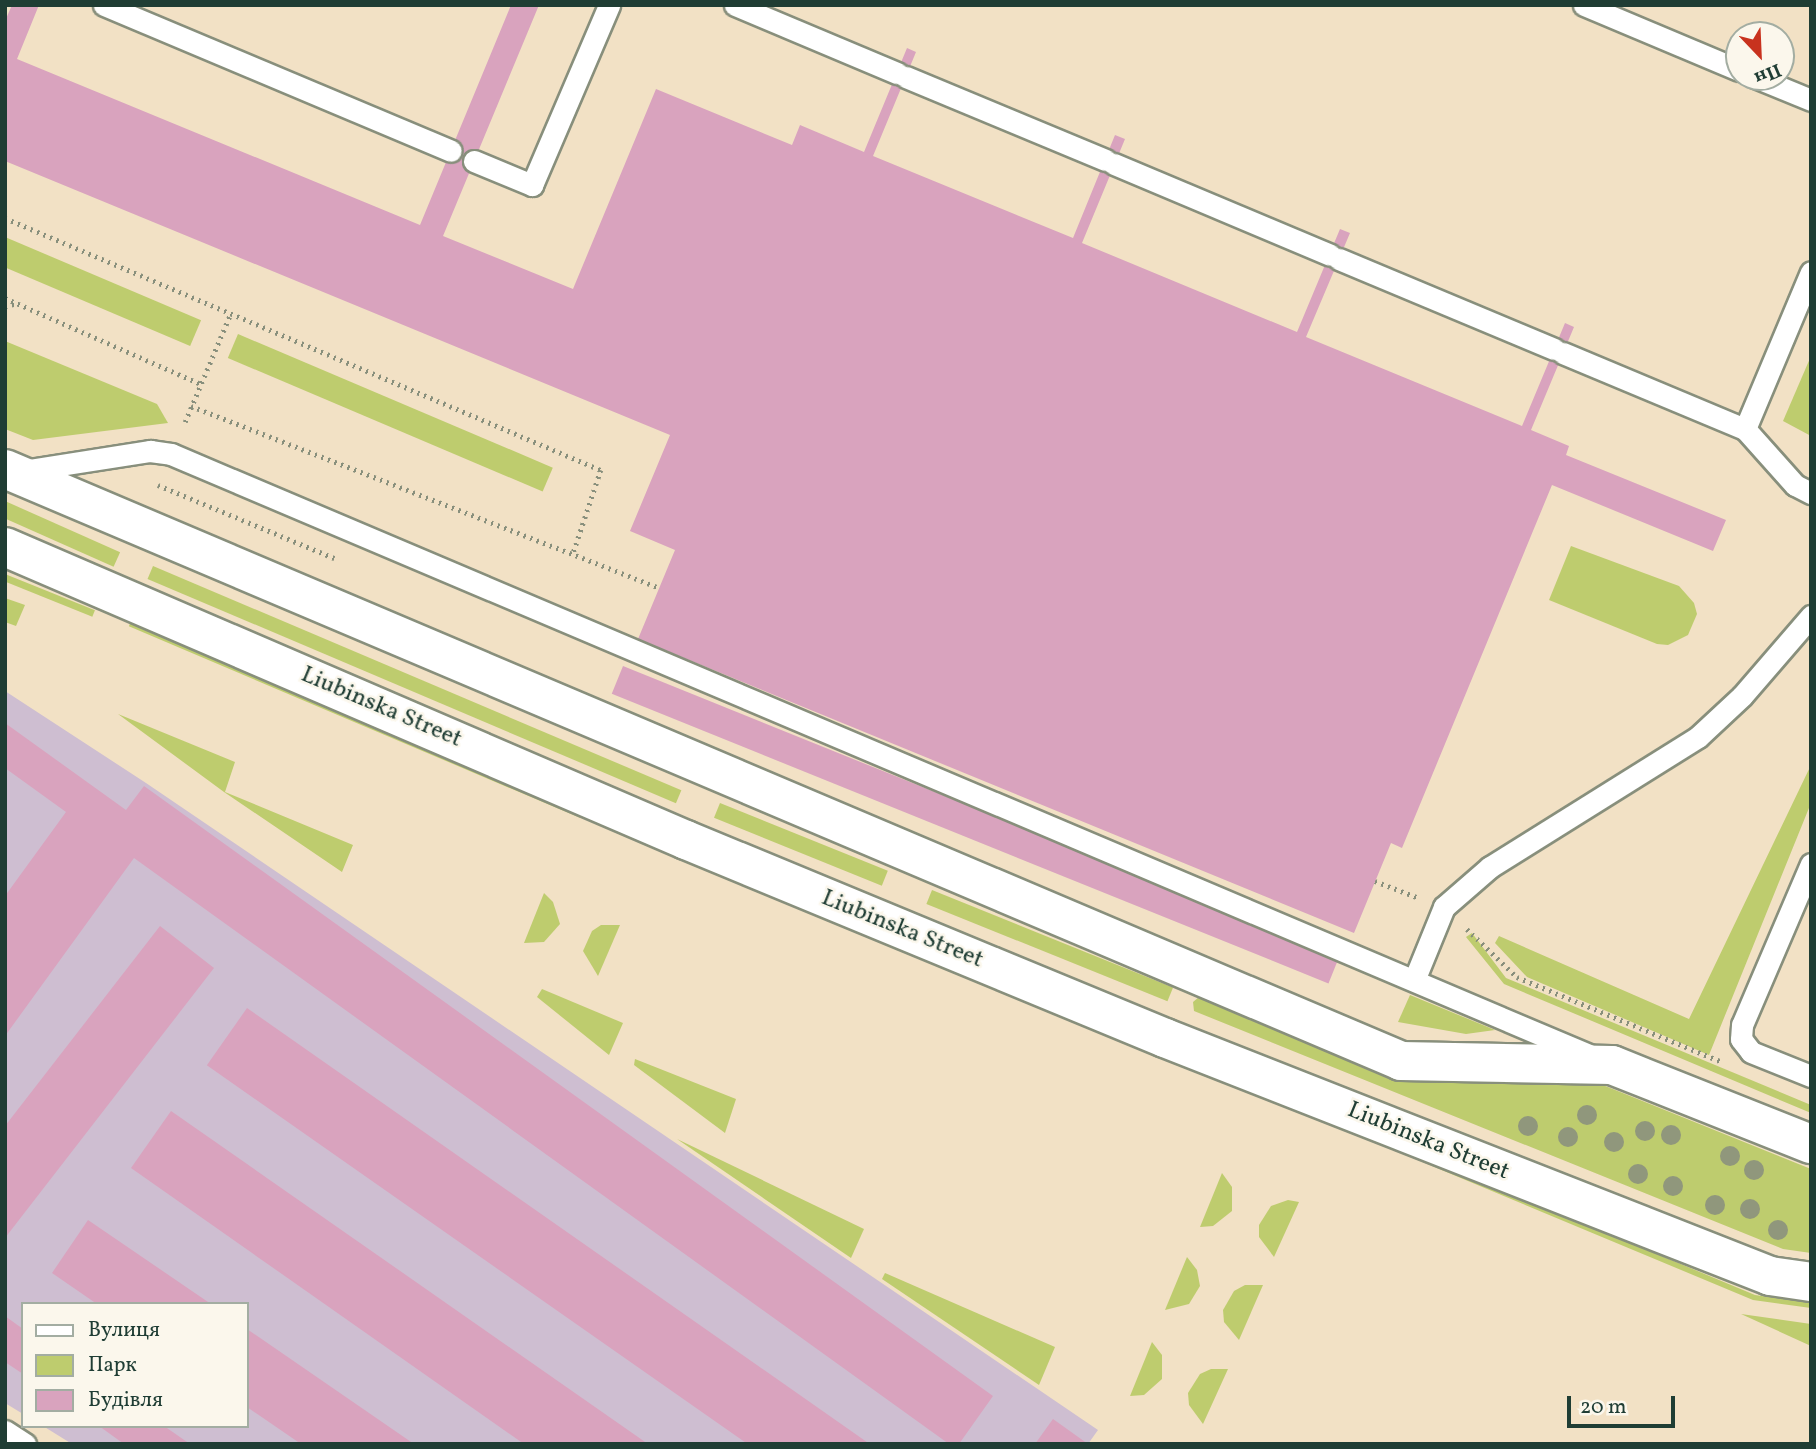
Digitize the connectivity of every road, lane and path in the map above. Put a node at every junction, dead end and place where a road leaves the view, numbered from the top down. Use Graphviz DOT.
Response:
graph roads {
  1 [pos="104,5"];
  2 [pos="609,5"];
  3 [pos="735,5"];
  4 [pos="1584,5"];
  5 [pos="1725,64"];
  6 [pos="1789,91"];
  7 [pos="1811,100"];
  8 [pos="451,151"];
  9 [pos="474,161"];
  10 [pos="5,218"];
  11 [pos="1811,272"];
  12 [pos="5,298"];
  13 [pos="18,303"];
  14 [pos="5,306"];
  15 [pos="230,315"];
  16 [pos="201,384"];
  17 [pos="191,406"];
  18 [pos="185,422"];
  19 [pos="1745,429"];
  20 [pos="8,471"];
  21 [pos="1811,493"];
  22 [pos="5,547"];
  23 [pos="573,554"];
  24 [pos="660,588"];
  25 [pos="1811,616"];
  26 [pos="1811,864"];
  27 [pos="1376,881"];
  28 [pos="1444,907"];
  29 [pos="1415,978"];
  30 [pos="1612,1065"];
  31 [pos="1734,1067"];
  32 [pos="1811,1076"];
  33 [pos="1811,1144"];
  34 [pos="1811,1282"];
  35 [pos="5,1431"];
  36 [pos="25,1444"];
  1 -- 8 [label="lane"];
  2 -- 9 [label="lane"];
  3 -- 19 [label="lane"];
  4 -- 5 [label="lane"];
  6 -- 7 [label="lane"];
  10 -- 15 [label="path"];
  11 -- 19 [label="lane"];
  12 -- 13 [label="path"];
  13 -- 14 [label="path"];
  13 -- 16 [label="path"];
  15 -- 16 [label="path"];
  15 -- 23 [label="path"];
  16 -- 17 [label="path"];
  17 -- 18 [label="path"];
  17 -- 23 [label="path"];
  19 -- 21 [label="lane"];
  20 -- 29 [label="lane"];
  20 -- 30 [label="street"];
  22 -- 34 [label="street, Liubinska Street"];
  23 -- 24 [label="path"];
  25 -- 28 [label="lane"];
  26 -- 32 [label="lane"];
  27 -- 28 [label="path"];
  28 -- 29 [label="lane"];
  28 -- 31 [label="path"];
  29 -- 30 [label="lane"];
  30 -- 33 [label="street"];
  35 -- 36 [label="lane"];
}
